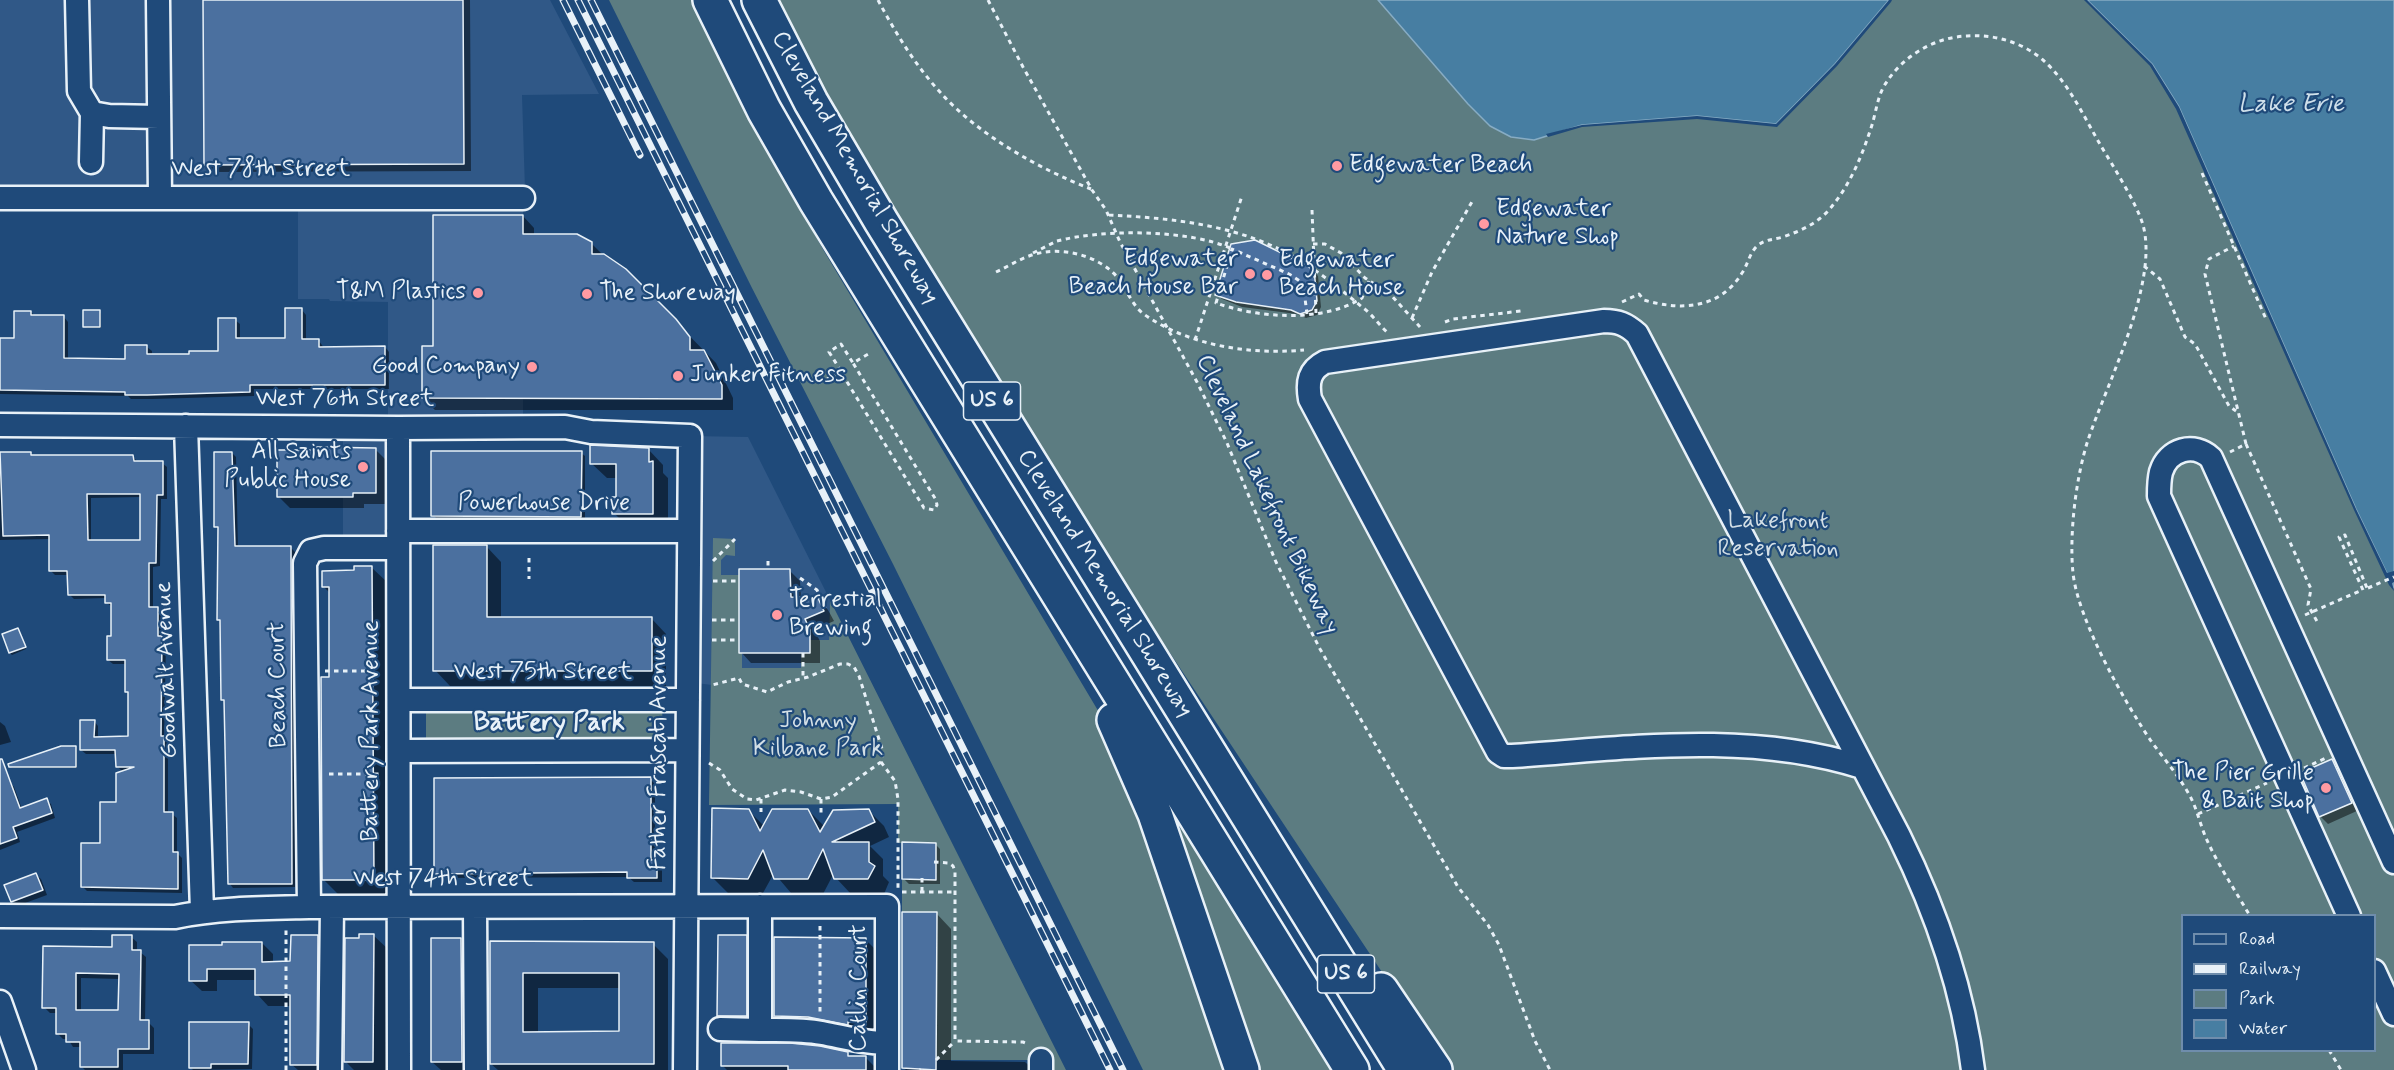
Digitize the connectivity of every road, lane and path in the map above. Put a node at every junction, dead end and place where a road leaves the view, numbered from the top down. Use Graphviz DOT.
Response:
graph roads {
  1 [pos="77,0"];
  2 [pos="158,0"];
  3 [pos="710,0"];
  4 [pos="759,0"];
  5 [pos="878,0"];
  6 [pos="988,0"];
  7 [pos="92,113"];
  8 [pos="159,117"];
  9 [pos="91,162"];
  10 [pos="2202,173"];
  11 [pos="1092,190"];
  12 [pos="1242,196"];
  13 [pos="0,198"];
  14 [pos="160,198"];
  15 [pos="523,198"];
  16 [pos="1473,200"];
  17 [pos="1312,210"];
  18 [pos="1109,215"];
  19 [pos="1230,232"];
  20 [pos="1313,244"];
  21 [pos="2234,246"];
  22 [pos="1233,249"];
  23 [pos="1029,256"];
  24 [pos="2144,266"];
  25 [pos="1313,270"];
  26 [pos="996,272"];
  27 [pos="1369,281"];
  28 [pos="1356,302"];
  29 [pos="1616,304"];
  30 [pos="1530,312"];
  31 [pos="1316,313"];
  32 [pos="1307,314"];
  33 [pos="1412,319"];
  34 [pos="2266,319"];
  35 [pos="1165,326"];
  36 [pos="1437,326"];
  37 [pos="1425,332"];
  38 [pos="1383,339"];
  39 [pos="1195,340"];
  40 [pos="1311,350"];
  41 [pos="870,352"];
  42 [pos="853,363"];
  43 [pos="841,372"];
  44 [pos="819,383"];
  45 [pos="2238,412"];
  46 [pos="0,425"];
  47 [pos="186,426"];
  48 [pos="398,428"];
  49 [pos="690,436"];
  50 [pos="2246,444"];
  51 [pos="2213,461"];
  52 [pos="689,531"];
  53 [pos="735,538"];
  54 [pos="398,539"];
  55 [pos="530,558"];
  56 [pos="713,561"];
  57 [pos="768,561"];
  58 [pos="768,569"];
  59 [pos="1046,575"];
  60 [pos="2394,577"];
  61 [pos="800,578"];
  62 [pos="530,579"];
  63 [pos="713,581"];
  64 [pos="739,581"];
  65 [pos="2367,588"];
  66 [pos="2363,590"];
  67 [pos="827,610"];
  68 [pos="2313,611"];
  69 [pos="712,620"];
  70 [pos="739,620"];
  71 [pos="2286,623"];
  72 [pos="2319,625"];
  73 [pos="712,640"];
  74 [pos="739,640"];
  75 [pos="803,653"];
  76 [pos="317,671"];
  77 [pos="380,671"];
  78 [pos="542,671"];
  79 [pos="803,679"];
  80 [pos="542,680"];
  81 [pos="712,685"];
  82 [pos="399,700"];
  83 [pos="688,700"];
  84 [pos="687,750"];
  85 [pos="399,751"];
  86 [pos="2329,757"];
  87 [pos="881,762"];
  88 [pos="709,763"];
  89 [pos="1862,768"];
  90 [pos="2295,771"];
  91 [pos="328,774"];
  92 [pos="381,774"];
  93 [pos="2256,787"];
  94 [pos="761,799"];
  95 [pos="821,799"];
  96 [pos="761,812"];
  97 [pos="821,814"];
  98 [pos="2198,814"];
  99 [pos="934,862"];
  100 [pos="2394,862"];
  101 [pos="922,878"];
  102 [pos="1287,879"];
  103 [pos="922,892"];
  104 [pos="955,892"];
  105 [pos="686,906"];
  106 [pos="760,906"];
  107 [pos="820,906"];
  108 [pos="886,906"];
  109 [pos="309,907"];
  110 [pos="332,907"];
  111 [pos="399,908"];
  112 [pos="475,908"];
  113 [pos="202,911"];
  114 [pos="2249,914"];
  115 [pos="2349,914"];
  116 [pos="0,916"];
  117 [pos="286,924"];
  118 [pos="2376,975"];
  119 [pos="0,1002"];
  120 [pos="2394,1014"];
  121 [pos="720,1029"];
  122 [pos="760,1030"];
  123 [pos="820,1033"];
  124 [pos="955,1041"];
  125 [pos="887,1043"];
  126 [pos="2330,1052"];
  127 [pos="936,1060"];
  128 [pos="1038,1060"];
  129 [pos="24,1070"];
  130 [pos="286,1070"];
  131 [pos="330,1070"];
  132 [pos="399,1070"];
  133 [pos="476,1070"];
  134 [pos="685,1070"];
  135 [pos="887,1070"];
  136 [pos="1242,1070"];
  137 [pos="1352,1070"];
  138 [pos="1404,1070"];
  139 [pos="1435,1070"];
  140 [pos="1550,1070"];
  141 [pos="1973,1070"];
  142 [pos="2341,1070"];
  1 -- 7 [label="street"];
  2 -- 8 [label="street"];
  3 -- 59 [label="highway, Cleveland Memorial Shoreway / US 6"];
  4 -- 102 [label="highway, Cleveland Memorial Shoreway / US 6"];
  5 -- 11 [label="path"];
  6 -- 11 [label="path, Cleveland Lakefront Bikeway"];
  7 -- 8 [label="street"];
  7 -- 9 [label="street"];
  8 -- 14 [label="street"];
  10 -- 21 [label="path"];
  11 -- 18 [label="path, Cleveland Lakefront Bikeway"];
  12 -- 19 [label="path"];
  13 -- 14 [label="street, West 78th Street"];
  14 -- 15 [label="street, West 78th Street"];
  16 -- 33 [label="path"];
  17 -- 20 [label="path"];
  18 -- 19 [label="path"];
  18 -- 35 [label="path, Cleveland Lakefront Bikeway"];
  19 -- 25 [label="path"];
  19 -- 39 [label="path"];
  20 -- 25 [label="path"];
  20 -- 27 [label="path"];
  21 -- 34 [label="path"];
  21 -- 45 [label="path"];
  22 -- 23 [label="path, bridge"];
  22 -- 32 [label="path"];
  22 -- 32 [label="path"];
  23 -- 26 [label="path"];
  23 -- 35 [label="path"];
  24 -- 29 [label="path"];
  24 -- 45 [label="path"];
  24 -- 98 [label="path"];
  25 -- 28 [label="path"];
  25 -- 31 [label="path"];
  27 -- 28 [label="path"];
  27 -- 33 [label="path"];
  28 -- 31 [label="path"];
  28 -- 38 [label="path"];
  30 -- 36 [label="path"];
  31 -- 32 [label="path"];
  33 -- 37 [label="path"];
  35 -- 39 [label="path"];
  35 -- 140 [label="path, Cleveland Lakefront Bikeway"];
  39 -- 40 [label="path"];
  41 -- 42 [label="path"];
  42 -- 43 [label="path"];
  42 -- 43 [label="path"];
  43 -- 44 [label="path"];
  45 -- 50 [label="path"];
  46 -- 47 [label="street, West 76th Street"];
  47 -- 48 [label="street, West 76th Street"];
  47 -- 113 [label="street, Goodwalt Avenue"];
  48 -- 49 [label="street, West 76th Street"];
  48 -- 54 [label="street, Battery Park Avenue"];
  49 -- 52 [label="street, Father Frascati Avenue"];
  50 -- 51 [label="path"];
  50 -- 68 [label="path"];
  51 -- 71 [label="street"];
  51 -- 115 [label="street"];
  52 -- 54 [label="street, Powerhouse Drive"];
  52 -- 83 [label="street, Father Frascati Avenue"];
  53 -- 56 [label="path"];
  54 -- 82 [label="street, Battery Park Avenue"];
  54 -- 109 [label="street, Beach Court"];
  55 -- 62 [label="path"];
  57 -- 58 [label="path"];
  59 -- 136 [label="highway"];
  59 -- 137 [label="highway, Cleveland Memorial Shoreway / US 6"];
  60 -- 65 [label="path"];
  61 -- 67 [label="path"];
  63 -- 64 [label="path"];
  65 -- 66 [label="path"];
  65 -- 66 [label="path"];
  66 -- 68 [label="path"];
  68 -- 71 [label="path"];
  68 -- 72 [label="path"];
  69 -- 70 [label="path"];
  71 -- 100 [label="street"];
  73 -- 74 [label="path"];
  75 -- 79 [label="path"];
  76 -- 77 [label="path"];
  78 -- 80 [label="path"];
  79 -- 81 [label="path"];
  79 -- 87 [label="path"];
  82 -- 83 [label="street, West 75th Street"];
  82 -- 85 [label="street, Battery Park Avenue"];
  83 -- 84 [label="street, Father Frascati Avenue"];
  84 -- 85 [label="street"];
  84 -- 105 [label="street, Father Frascati Avenue"];
  85 -- 111 [label="street, Battery Park Avenue"];
  86 -- 90 [label="path"];
  87 -- 95 [label="path"];
  87 -- 103 [label="path"];
  88 -- 94 [label="path"];
  89 -- 89 [label="street"];
  89 -- 141 [label="street"];
  91 -- 92 [label="path"];
  93 -- 98 [label="path"];
  94 -- 95 [label="path"];
  94 -- 96 [label="path"];
  95 -- 97 [label="path"];
  98 -- 114 [label="path"];
  99 -- 104 [label="path"];
  101 -- 103 [label="path"];
  102 -- 138 [label="highway, Cleveland Memorial Shoreway / US 6"];
  102 -- 139 [label="highway"];
  103 -- 104 [label="path"];
  104 -- 124 [label="path"];
  105 -- 106 [label="street, West 74th Street"];
  105 -- 112 [label="street, West 74th Street"];
  105 -- 134 [label="street, Father Frascati Avenue"];
  106 -- 107 [label="street, West 74th Street"];
  106 -- 122 [label="street"];
  107 -- 108 [label="street, West 74th Street"];
  107 -- 123 [label="path"];
  108 -- 125 [label="street, Catlin Court"];
  109 -- 110 [label="street, West 74th Street"];
  109 -- 113 [label="street, West 74th Street"];
  110 -- 111 [label="street, West 74th Street"];
  110 -- 131 [label="street"];
  111 -- 112 [label="street, West 74th Street"];
  111 -- 132 [label="street, Battery Park Avenue"];
  112 -- 133 [label="street"];
  113 -- 116 [label="street, West 74th Street"];
  117 -- 130 [label="path"];
  118 -- 120 [label="street"];
  119 -- 129 [label="street"];
  121 -- 122 [label="street"];
  122 -- 123 [label="street"];
  123 -- 125 [label="street"];
  124 -- 127 [label="path"];
  124 -- 128 [label="path"];
  125 -- 135 [label="street, Catlin Court"];
  126 -- 142 [label="path"];
}
